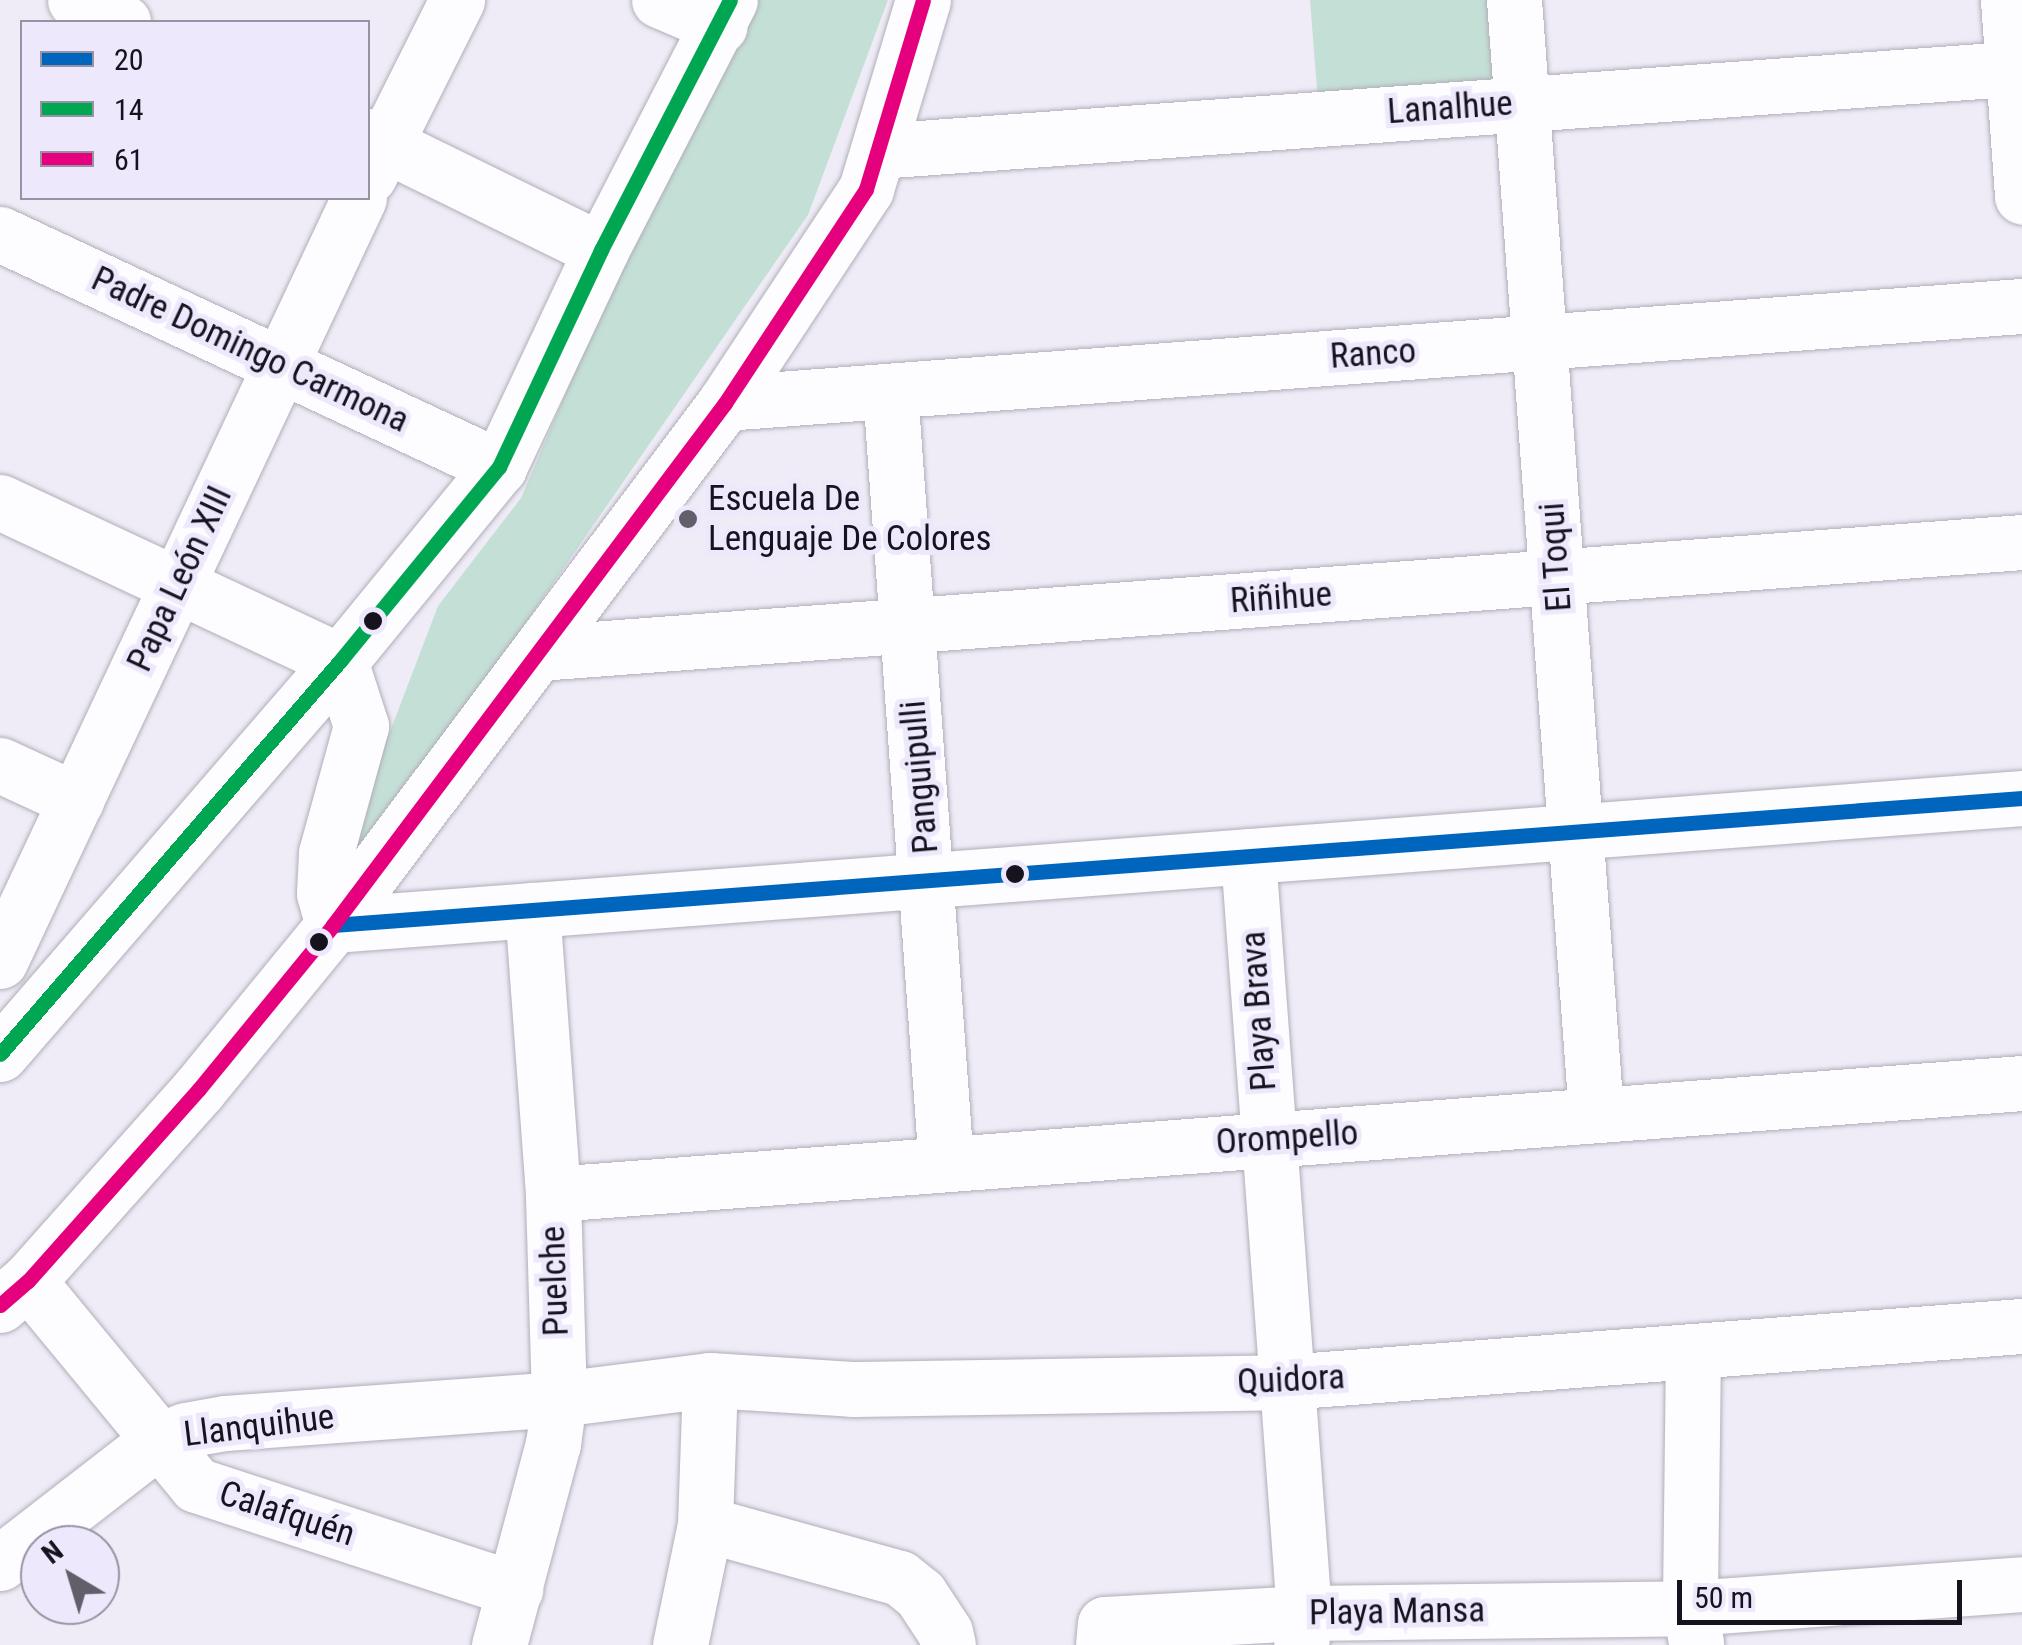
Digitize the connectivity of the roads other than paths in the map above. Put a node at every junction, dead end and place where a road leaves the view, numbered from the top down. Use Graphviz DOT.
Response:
graph roads {
  1 [pos="75,0"];
  2 [pos="457,0"];
  3 [pos="659,0"];
  4 [pos="922,0"];
  5 [pos="1514,0"];
  6 [pos="2008,0"];
  7 [pos="724,9"];
  8 [pos="119,20"];
  9 [pos="2017,68"];
  10 [pos="1522,102"];
  11 [pos="878,151"];
  12 [pos="373,153"];
  13 [pos="2022,198"];
  14 [pos="358,200"];
  15 [pos="0,234"];
  16 [pos="601,250"];
  17 [pos="2022,306"];
  18 [pos="1539,342"];
  19 [pos="280,365"];
  20 [pos="890,391"];
  21 [pos="725,403"];
  22 [pos="499,467"];
  23 [pos="0,502"];
  24 [pos="2022,542"];
  25 [pos="1557,577"];
  26 [pos="178,585"];
  27 [pos="908,626"];
  28 [pos="539,654"];
  29 [pos="340,661"];
  30 [pos="0,765"];
  31 [pos="2022,798"];
  32 [pos="76,800"];
  33 [pos="1576,831"];
  34 [pos="1248,856"];
  35 [pos="928,880"];
  36 [pos="532,910"];
  37 [pos="333,925"];
  38 [pos="0,961"];
  39 [pos="3,1046"];
  40 [pos="2022,1083"];
  41 [pos="1596,1115"];
  42 [pos="1268,1140"];
  43 [pos="946,1164"];
  44 [pos="553,1194"];
  45 [pos="14,1293"];
  46 [pos="2022,1326"];
  47 [pos="1693,1351"];
  48 [pos="710,1380"];
  49 [pos="1285,1382"];
  50 [pos="559,1399"];
  51 [pos="157,1441"];
  52 [pos="705,1524"];
  53 [pos="0,1563"];
  54 [pos="2022,1584"];
  55 [pos="516,1589"];
  56 [pos="1693,1627"];
  57 [pos="1302,1629"];
  58 [pos="1104,1634"];
  59 [pos="499,1645"];
  60 [pos="680,1645"];
  61 [pos="948,1645"];
  1 -- 8 [label="street"];
  2 -- 12 [label="street"];
  3 -- 7 [label="street"];
  4 -- 11 [label="street"];
  5 -- 10 [label="street, El Toqui"];
  6 -- 9 [label="street"];
  7 -- 16 [label="street"];
  9 -- 10 [label="street, Lanalhue"];
  9 -- 13 [label="street"];
  10 -- 11 [label="street, Lanalhue"];
  10 -- 18 [label="street, El Toqui"];
  11 -- 21 [label="street"];
  12 -- 16 [label="street"];
  14 -- 19 [label="street, Papa León XIII"];
  15 -- 19 [label="street, Padre Domingo Carmona"];
  16 -- 22 [label="street"];
  17 -- 18 [label="street, Ranco"];
  18 -- 20 [label="street, Ranco"];
  18 -- 25 [label="street, El Toqui"];
  19 -- 22 [label="street, Padre Domingo Carmona"];
  19 -- 26 [label="street, Papa León XIII"];
  20 -- 21 [label="street, Ranco"];
  20 -- 27 [label="street, Panguipulli"];
  21 -- 28 [label="street"];
  22 -- 29 [label="street"];
  23 -- 26 [label="street"];
  24 -- 25 [label="street, Riñihue"];
  25 -- 27 [label="street, Riñihue"];
  25 -- 33 [label="street, El Toqui"];
  26 -- 29 [label="street"];
  26 -- 32 [label="street, Papa León XIII"];
  27 -- 28 [label="street, Riñihue"];
  27 -- 35 [label="street, Panguipulli"];
  28 -- 37 [label="street"];
  29 -- 37 [label="street"];
  29 -- 39 [label="street"];
  30 -- 32 [label="street"];
  31 -- 33 [label="street"];
  32 -- 38 [label="street, Papa León XIII"];
  33 -- 34 [label="street"];
  33 -- 41 [label="street, El Toqui"];
  34 -- 35 [label="street"];
  34 -- 42 [label="street, Playa Brava"];
  35 -- 36 [label="street"];
  35 -- 43 [label="street, Panguipulli"];
  36 -- 37 [label="street"];
  36 -- 44 [label="street, Puelche"];
  37 -- 45 [label="street"];
  40 -- 41 [label="street, Orompello"];
  41 -- 42 [label="street, Orompello"];
  42 -- 43 [label="street, Orompello"];
  42 -- 49 [label="street, Playa Brava"];
  43 -- 44 [label="street, Orompello"];
  44 -- 50 [label="street, Puelche"];
  45 -- 51 [label="street, Calafquén"];
  46 -- 47 [label="street, Quidora"];
  47 -- 49 [label="street, Quidora"];
  47 -- 56 [label="street"];
  48 -- 49 [label="street, Quidora"];
  48 -- 50 [label="street, Quidora"];
  48 -- 52 [label="street"];
  49 -- 57 [label="street, Playa Brava"];
  50 -- 51 [label="street, Llanquihue"];
  50 -- 55 [label="street, Puelche"];
  51 -- 53 [label="street, Llanquihue"];
  51 -- 55 [label="street, Calafquén"];
  52 -- 60 [label="street"];
  52 -- 61 [label="street"];
  54 -- 56 [label="street, Playa Mansa"];
  55 -- 59 [label="street, Puelche"];
  56 -- 57 [label="street, Playa Mansa"];
  57 -- 58 [label="street, Playa Mansa"];
}
